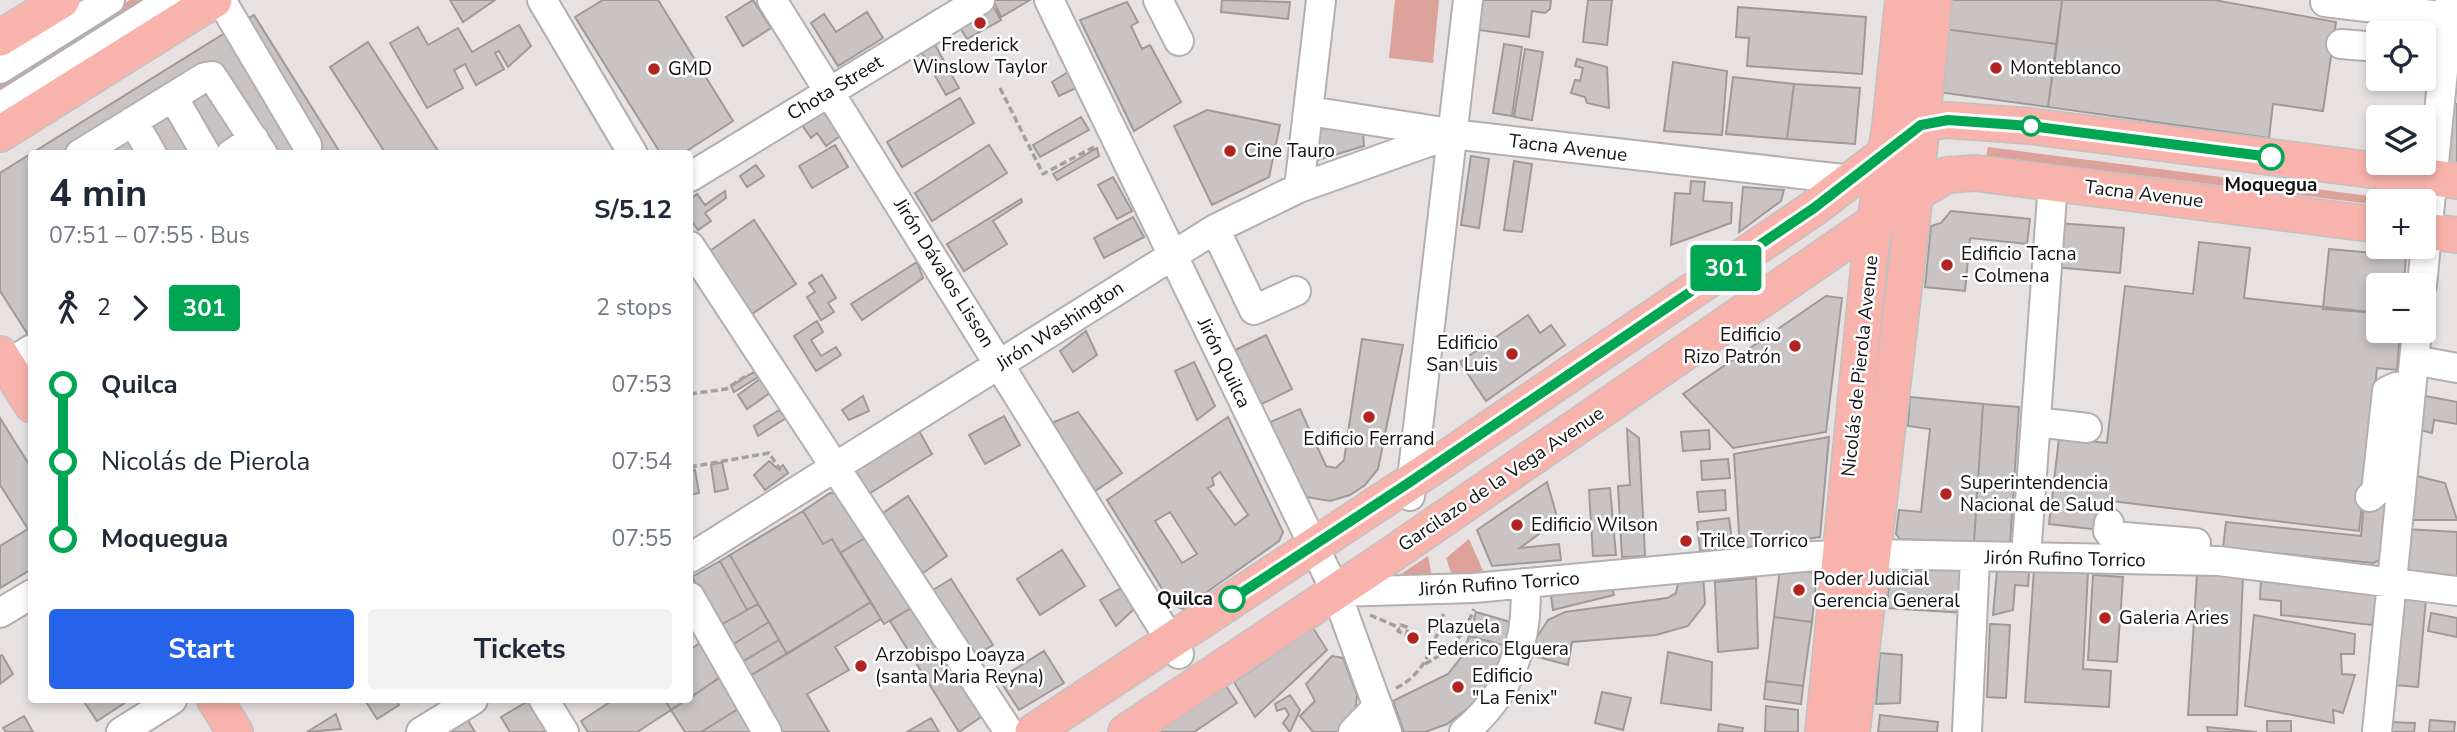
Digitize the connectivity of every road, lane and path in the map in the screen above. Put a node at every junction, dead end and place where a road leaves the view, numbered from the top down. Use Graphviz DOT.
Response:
graph roads {
  1 [pos="62,0"];
  2 [pos="110,0"];
  3 [pos="170,0"];
  4 [pos="214,0"];
  5 [pos="221,0"];
  6 [pos="542,0"];
  7 [pos="772,0"];
  8 [pos="980,0"];
  9 [pos="1049,0"];
  10 [pos="1158,0"];
  11 [pos="1321,0"];
  12 [pos="1468,0"];
  13 [pos="1897,0"];
  14 [pos="1919,1"];
  15 [pos="2325,2"];
  16 [pos="2449,8"];
  17 [pos="0,38"];
  18 [pos="1179,41"];
  19 [pos="2342,44"];
  20 [pos="2366,46"];
  21 [pos="2436,50"];
  22 [pos="2436,68"];
  23 [pos="0,69"];
  24 [pos="1000,88"];
  25 [pos="831,91"];
  26 [pos="173,97"];
  27 [pos="0,107"];
  28 [pos="1308,111"];
  29 [pos="133,121"];
  30 [pos="0,134"];
  31 [pos="1451,134"];
  32 [pos="1921,135"];
  33 [pos="1114,136"];
  34 [pos="250,149"];
  35 [pos="92,150"];
  36 [pos="150,150"];
  37 [pos="204,150"];
  38 [pos="307,150"];
  39 [pos="630,150"];
  40 [pos="1874,169"];
  41 [pos="693,175"];
  42 [pos="2053,182"];
  43 [pos="2444,186"];
  44 [pos="1299,187"];
  45 [pos="1915,194"];
  46 [pos="1875,223"];
  47 [pos="2366,223"];
  48 [pos="1215,229"];
  49 [pos="2436,232"];
  50 [pos="693,251"];
  51 [pos="1171,254"];
  52 [pos="1296,291"];
  53 [pos="2416,343"];
  54 [pos="13,356"];
  55 [pos="2414,360"];
  56 [pos="767,364"];
  57 [pos="1000,364"];
  58 [pos="2457,368"];
  59 [pos="2412,389"];
  60 [pos="693,394"];
  61 [pos="28,395"];
  62 [pos="2037,422"];
  63 [pos="2087,428"];
  64 [pos="693,466"];
  65 [pos="834,468"];
  66 [pos="795,492"];
  67 [pos="1410,492"];
  68 [pos="2370,497"];
  69 [pos="2109,523"];
  70 [pos="1316,552"];
  71 [pos="1856,554"];
  72 [pos="693,556"];
  73 [pos="2026,557"];
  74 [pos="1975,558"];
  75 [pos="2233,567"];
  76 [pos="2394,582"];
  77 [pos="1525,583"];
  78 [pos="1336,592"];
  79 [pos="2457,592"];
  80 [pos="28,596"];
  81 [pos="1478,600"];
  82 [pos="693,602"];
  83 [pos="1444,611"];
  84 [pos="0,613"];
  85 [pos="1368,614"];
  86 [pos="1400,628"];
  87 [pos="1175,647"];
  88 [pos="1423,664"];
  89 [pos="1376,701"];
  90 [pos="167,703"];
  91 [pos="217,703"];
  92 [pos="467,703"];
  93 [pos="546,703"];
  94 [pos="121,732"];
  95 [pos="235,732"];
  96 [pos="421,732"];
  97 [pos="564,732"];
  98 [pos="767,732"];
  99 [pos="1009,732"];
  100 [pos="1032,732"];
  101 [pos="1066,732"];
  102 [pos="1126,732"];
  103 [pos="1353,732"];
  104 [pos="1387,732"];
  105 [pos="1464,732"];
  106 [pos="1823,732"];
  107 [pos="1852,732"];
  108 [pos="1967,732"];
  109 [pos="2377,732"];
  1 -- 17 [label="main road"];
  2 -- 23 [label="street"];
  3 -- 27 [label="street"];
  4 -- 30 [label="main road"];
  5 -- 38 [label="street"];
  6 -- 39 [label="street"];
  7 -- 25 [label="street, Jirón Dávalos Lisson"];
  8 -- 25 [label="street, Chota Street"];
  9 -- 33 [label="street, Jirón Quilca"];
  10 -- 18 [label="street"];
  11 -- 28 [label="street"];
  12 -- 31 [label="street"];
  13 -- 14 [label="street"];
  14 -- 32 [label="main road"];
  14 -- 40 [label="main road, Nicolás de Pierola Avenue"];
  15 -- 16 [label="street"];
  16 -- 21 [label="street"];
  19 -- 20 [label="street"];
  22 -- 43 [label="street"];
  24 -- 33 [label="path"];
  25 -- 41 [label="street, Chota Street"];
  25 -- 57 [label="street, Jirón Dávalos Lisson"];
  26 -- 29 [label="street"];
  26 -- 34 [label="street"];
  26 -- 37 [label="street"];
  28 -- 31 [label="street, Tacna Avenue"];
  28 -- 44 [label="street"];
  29 -- 35 [label="street"];
  29 -- 36 [label="street"];
  31 -- 40 [label="street, Tacna Avenue"];
  31 -- 44 [label="street, Jirón Washington"];
  31 -- 67 [label="street"];
  32 -- 40 [label="main road, Garcilazo de la Vega Avenue"];
  32 -- 43 [label="main road, Tacna Avenue"];
  32 -- 45 [label="main road, Nicolás de Pierola Avenue"];
  33 -- 51 [label="street, Jirón Quilca"];
  40 -- 46 [label="main road, Nicolás de Pierola Avenue"];
  40 -- 67 [label="main road, Garcilazo de la Vega Avenue"];
  42 -- 45 [label="main road, Tacna Avenue"];
  42 -- 47 [label="main road, Tacna Avenue"];
  42 -- 62 [label="street"];
  43 -- 49 [label="street"];
  44 -- 48 [label="street, Jirón Washington"];
  45 -- 46 [label="main road, Garcilazo de la Vega Avenue"];
  45 -- 71 [label="main road, Nicolás de Pierola Avenue"];
  46 -- 71 [label="main road, Nicolás de Pierola Avenue"];
  46 -- 78 [label="main road, Garcilazo de la Vega Avenue"];
  48 -- 51 [label="street, Jirón Washington"];
  48 -- 52 [label="street"];
  50 -- 56 [label="street"];
  51 -- 57 [label="street, Jirón Washington"];
  51 -- 70 [label="street, Jirón Quilca"];
  53 -- 55 [label="street"];
  54 -- 61 [label="main road"];
  55 -- 58 [label="street"];
  55 -- 59 [label="street"];
  56 -- 60 [label="path"];
  56 -- 65 [label="street"];
  57 -- 65 [label="street, Jirón Washington"];
  57 -- 87 [label="street, Jirón Dávalos Lisson"];
  59 -- 68 [label="street"];
  59 -- 76 [label="street"];
  62 -- 63 [label="street"];
  62 -- 73 [label="street"];
  64 -- 66 [label="path"];
  65 -- 66 [label="street, Jirón Washington"];
  65 -- 99 [label="street"];
  66 -- 72 [label="street, Jirón Washington"];
  67 -- 70 [label="main road, Garcilazo de la Vega Avenue"];
  69 -- 75 [label="street"];
  70 -- 78 [label="street, Jirón Quilca"];
  70 -- 87 [label="main road, Garcilazo de la Vega Avenue"];
  71 -- 74 [label="street, Jirón Rufino Torrico"];
  71 -- 77 [label="street, Jirón Rufino Torrico"];
  71 -- 106 [label="main road, Nicolás de Pierola Avenue"];
  71 -- 107 [label="main road, Nicolás de Pierola Avenue"];
  73 -- 74 [label="street, Jirón Rufino Torrico"];
  73 -- 75 [label="street, Jirón Rufino Torrico"];
  74 -- 108 [label="street"];
  75 -- 76 [label="street, Jirón Rufino Torrico"];
  76 -- 79 [label="street, Jirón Rufino Torrico"];
  76 -- 109 [label="street"];
  77 -- 78 [label="street, Jirón Rufino Torrico"];
  77 -- 105 [label="street"];
  78 -- 89 [label="street, Jirón Quilca"];
  78 -- 102 [label="main road, Garcilazo de la Vega Avenue"];
  80 -- 84 [label="street"];
  81 -- 88 [label="path"];
  82 -- 98 [label="street"];
  83 -- 88 [label="path"];
  85 -- 86 [label="path"];
  87 -- 100 [label="main road, Garcilazo de la Vega Avenue"];
  87 -- 101 [label="main road"];
  88 -- 89 [label="path"];
  89 -- 103 [label="street"];
  89 -- 104 [label="street, Jirón Quilca"];
  90 -- 94 [label="street"];
  91 -- 95 [label="main road"];
  92 -- 96 [label="street"];
  93 -- 97 [label="street"];
}
